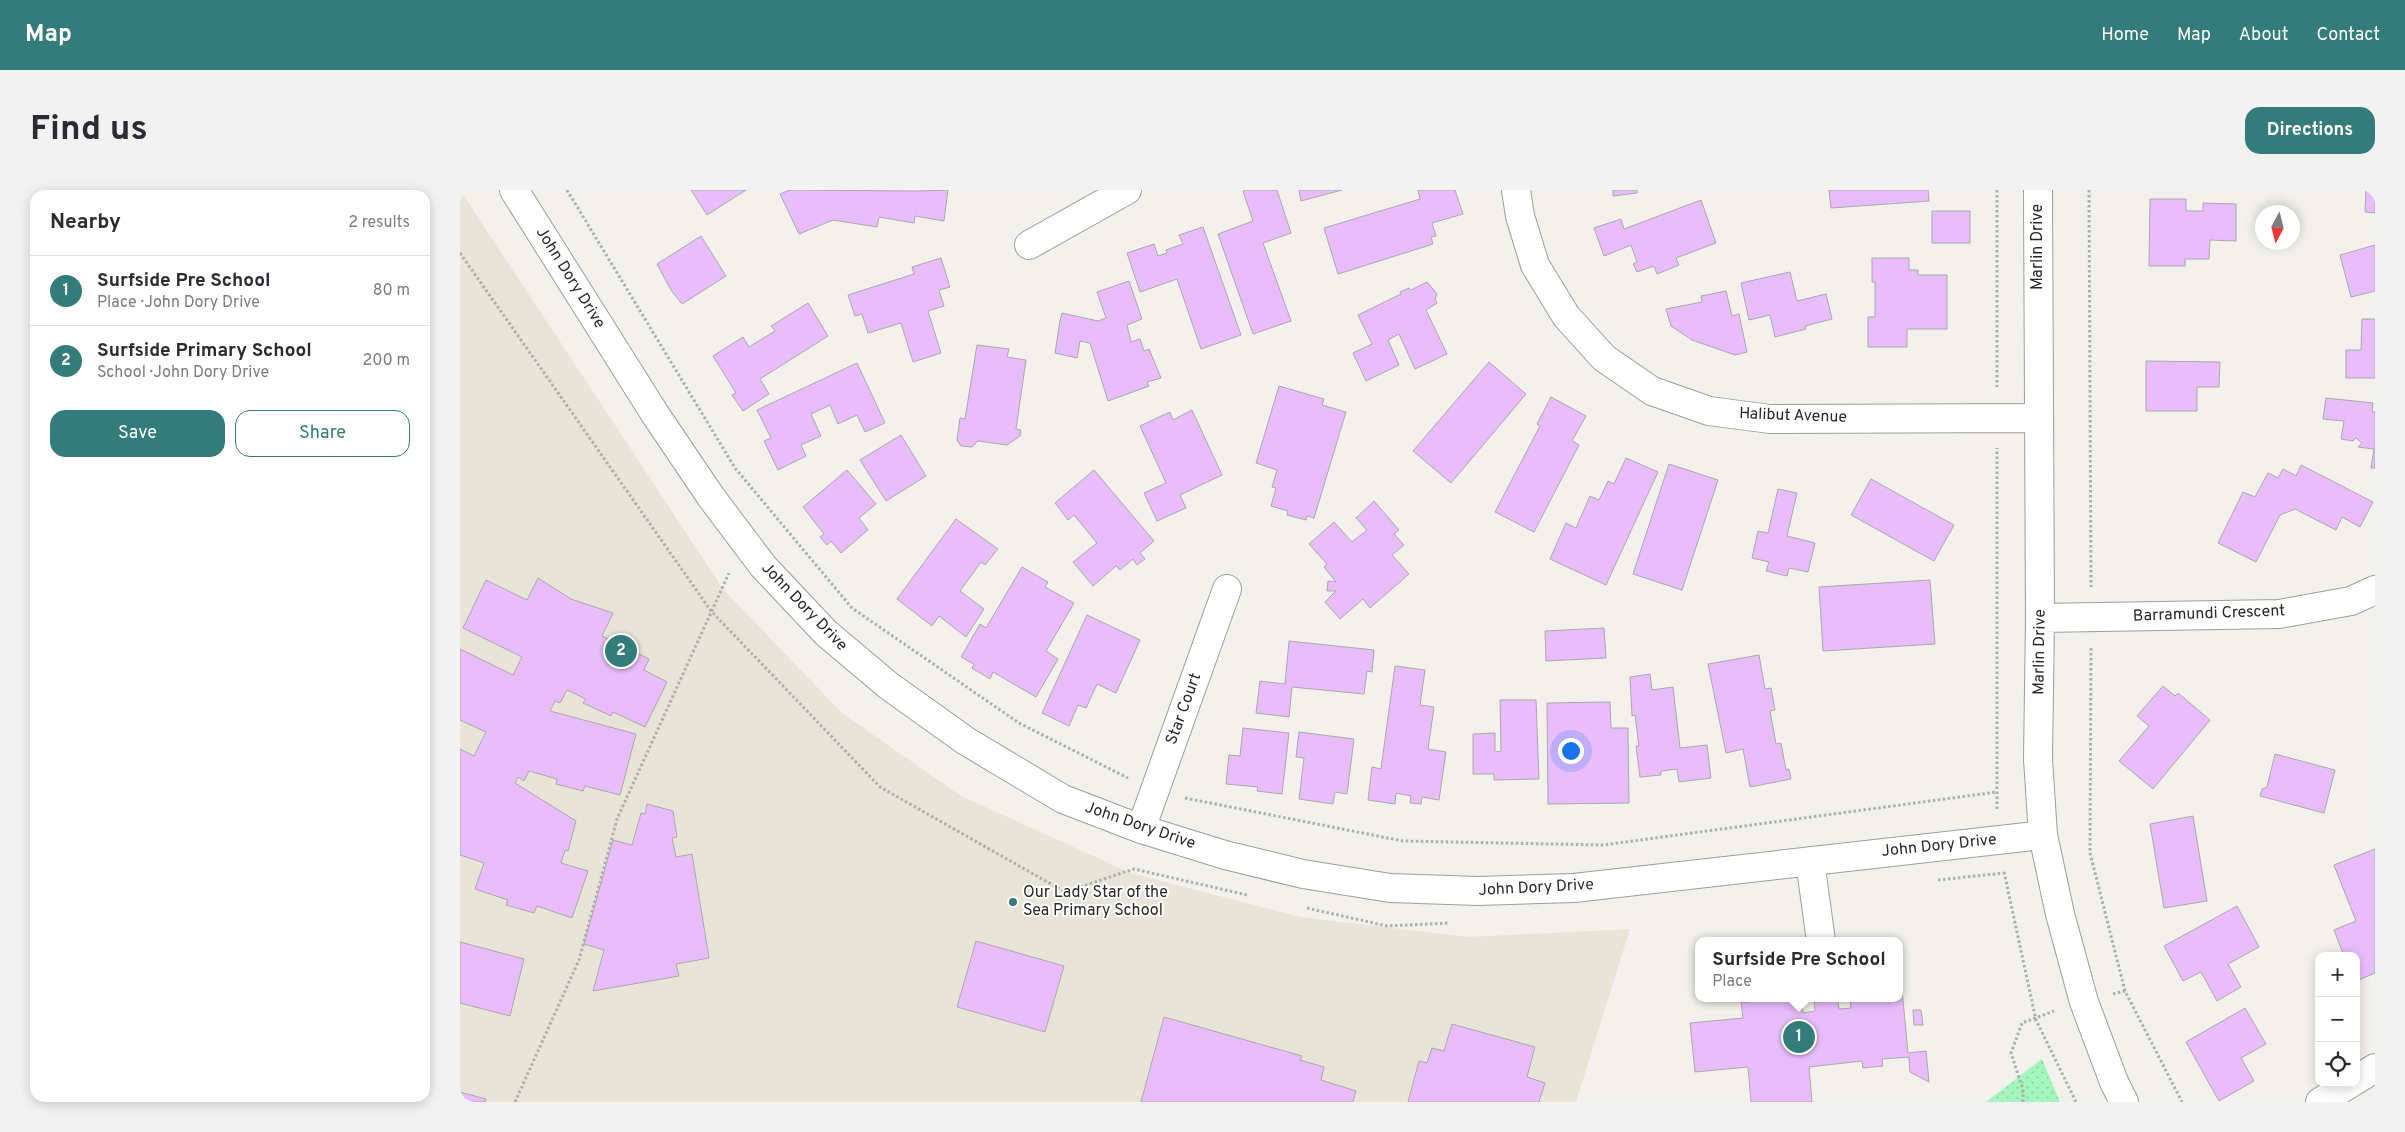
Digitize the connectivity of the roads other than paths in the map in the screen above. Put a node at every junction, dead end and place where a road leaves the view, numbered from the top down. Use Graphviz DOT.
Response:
graph roads {
  1 [pos="514,190"];
  2 [pos="1127,190"];
  3 [pos="1516,190"];
  4 [pos="2038,190"];
  5 [pos="1029,245"];
  6 [pos="2039,418"];
  7 [pos="1227,589"];
  8 [pos="2375,590"];
  9 [pos="2040,618"];
  10 [pos="1141,830"];
  11 [pos="2043,834"];
  12 [pos="1810,861"];
  13 [pos="1820,937"];
  14 [pos="2375,1068"];
  15 [pos="2360,1077"];
  16 [pos="2344,1087"];
  17 [pos="2124,1102"];
  18 [pos="2320,1102"];
  1 -- 10 [label="street, John Dory Drive"];
  2 -- 5 [label="street"];
  3 -- 6 [label="street, Halibut Avenue"];
  4 -- 6 [label="street, Marlin Drive"];
  6 -- 9 [label="street, Marlin Drive"];
  7 -- 10 [label="street, Star Court"];
  8 -- 9 [label="street, Barramundi Crescent"];
  9 -- 11 [label="street, Marlin Drive"];
  10 -- 12 [label="street, John Dory Drive"];
  11 -- 12 [label="street, John Dory Drive"];
  11 -- 17 [label="street, Marlin Drive"];
  12 -- 13 [label="street"];
  14 -- 15 [label="street"];
  16 -- 18 [label="street"];
}
